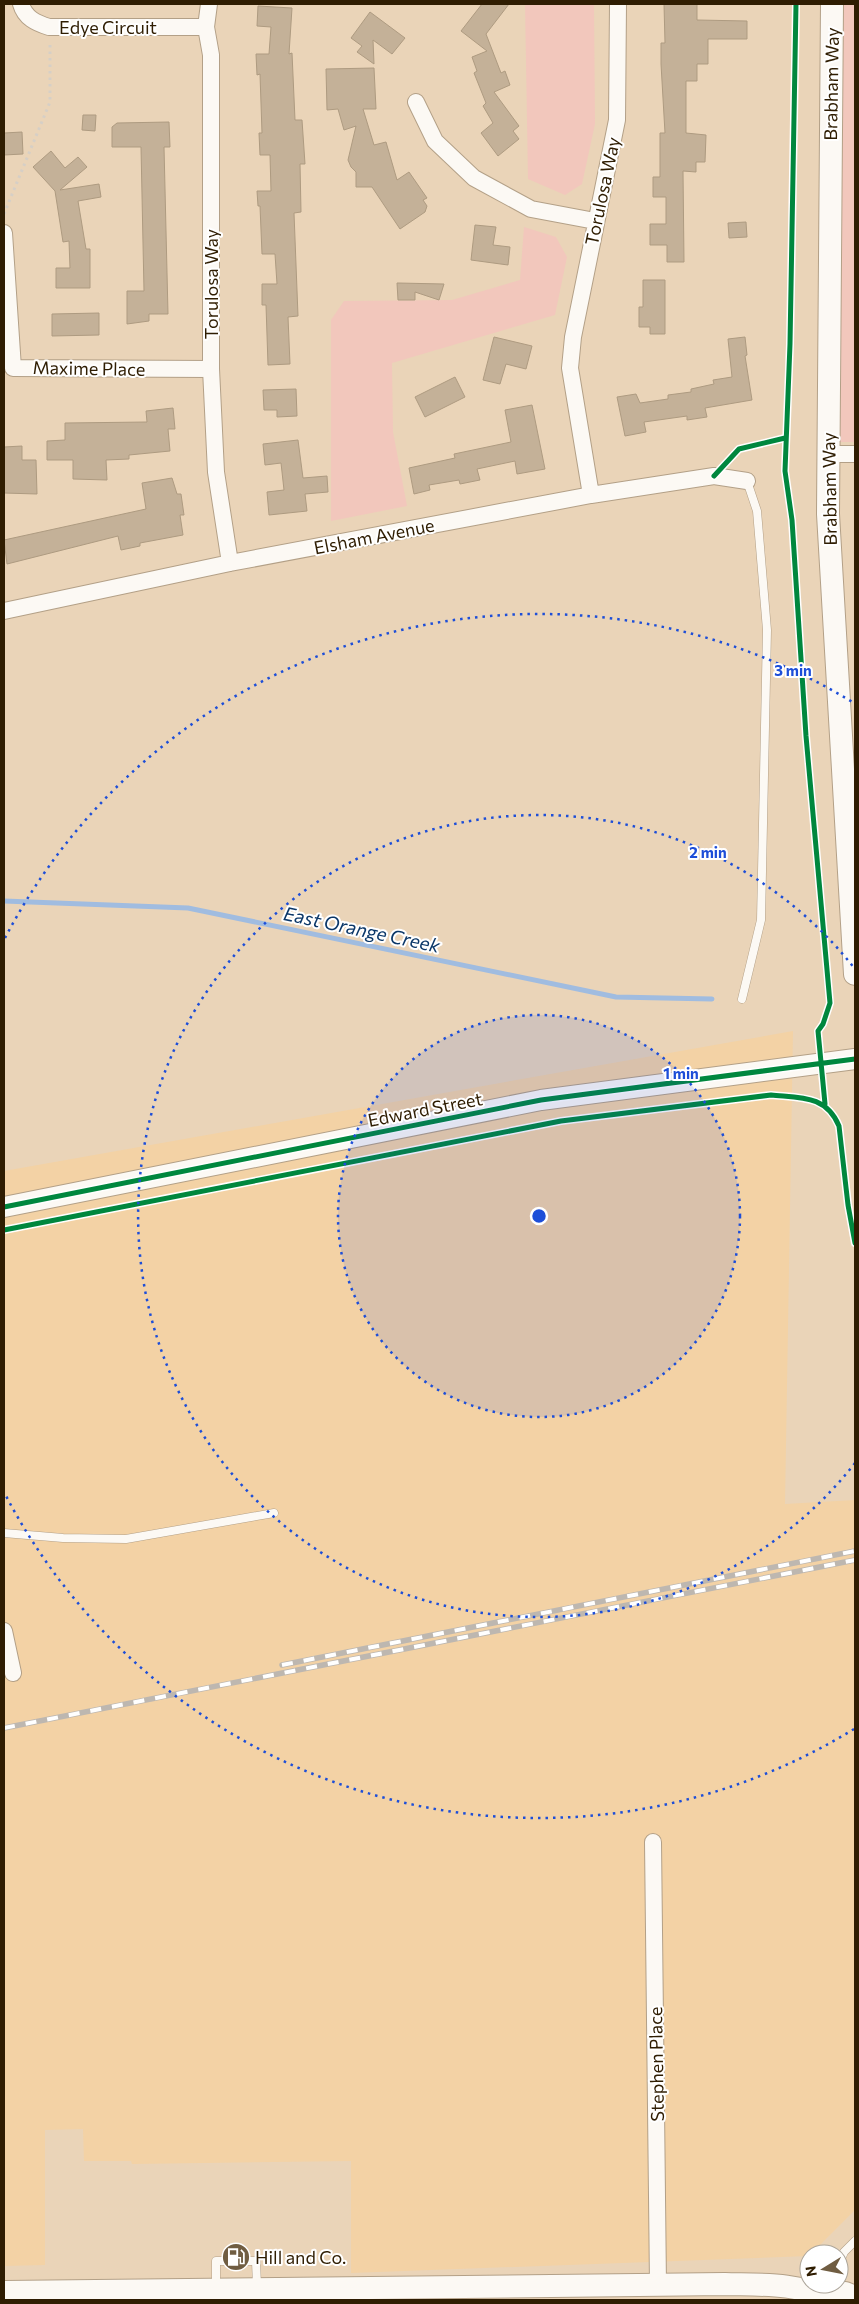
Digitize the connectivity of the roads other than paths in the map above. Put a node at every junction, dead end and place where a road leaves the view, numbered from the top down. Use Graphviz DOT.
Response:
graph roads {
  1 [pos="21,4"];
  2 [pos="209,4"];
  3 [pos="618,4"];
  4 [pos="832,4"];
  5 [pos="206,27"];
  6 [pos="416,102"];
  7 [pos="595,221"];
  8 [pos="4,233"];
  9 [pos="211,370"];
  10 [pos="827,454"];
  11 [pos="855,454"];
  12 [pos="747,481"];
  13 [pos="592,495"];
  14 [pos="230,563"];
  15 [pos="4,611"];
  16 [pos="855,974"];
  17 [pos="742,998"];
  18 [pos="855,1059"];
  19 [pos="4,1206"];
  20 [pos="274,1513"];
  21 [pos="4,1533"];
  22 [pos="4,1631"];
  23 [pos="12,1673"];
  24 [pos="653,1842"];
  25 [pos="228,2260"];
  26 [pos="244,2261"];
  27 [pos="658,2285"];
  28 [pos="216,2290"];
  29 [pos="256,2290"];
  30 [pos="4,2292"];
  31 [pos="296,2295"];
  32 [pos="824,2296"];
  33 [pos="855,2297"];
  1 -- 5 [label="street, Edye Circuit"];
  2 -- 5 [label="street, Torulosa Way"];
  3 -- 7 [label="street, Torulosa Way"];
  4 -- 10 [label="main road, Brabham Way"];
  5 -- 9 [label="street, Torulosa Way"];
  6 -- 7 [label="street"];
  7 -- 13 [label="street, Torulosa Way"];
  8 -- 9 [label="street, Maxime Place"];
  9 -- 14 [label="street, Torulosa Way"];
  10 -- 11 [label="street"];
  10 -- 16 [label="main road, Brabham Way"];
  12 -- 13 [label="street, Elsham Avenue"];
  12 -- 17 [label="lane"];
  13 -- 14 [label="street, Elsham Avenue"];
  14 -- 15 [label="street, Elsham Avenue"];
  18 -- 19 [label="street, Edward Street"];
  20 -- 21 [label="lane"];
  22 -- 23 [label="street"];
  24 -- 27 [label="street, Stephen Place"];
  25 -- 28 [label="lane"];
  26 -- 29 [label="lane"];
  27 -- 31 [label="main road"];
  27 -- 32 [label="main road"];
  28 -- 29 [label="main road"];
  28 -- 30 [label="main road"];
  29 -- 31 [label="main road"];
  32 -- 33 [label="main road"];
}
